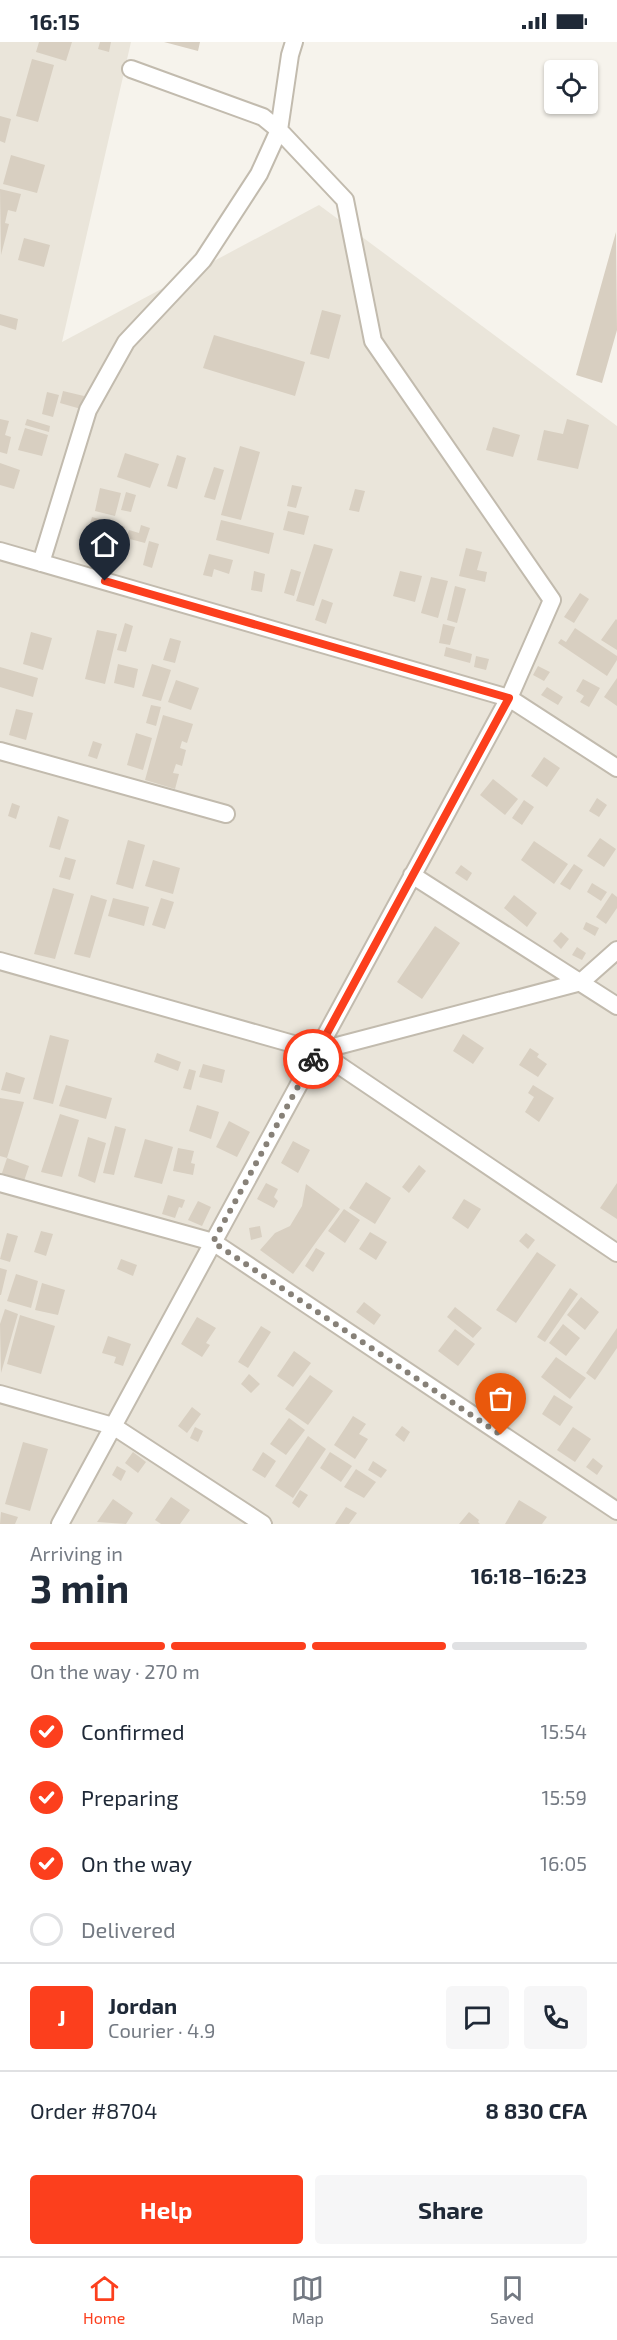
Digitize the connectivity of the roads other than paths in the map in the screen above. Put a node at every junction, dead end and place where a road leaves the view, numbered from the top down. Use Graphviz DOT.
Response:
graph roads {
  1 [pos="294,42"];
  2 [pos="131,69"];
  3 [pos="279,130"];
  4 [pos="0,551"];
  5 [pos="41,563"];
  6 [pos="509,698"];
  7 [pos="0,751"];
  8 [pos="617,768"];
  9 [pos="226,814"];
  10 [pos="412,875"];
  11 [pos="617,950"];
  12 [pos="0,961"];
  13 [pos="581,982"];
  14 [pos="617,1006"];
  15 [pos="318,1051"];
  16 [pos="0,1183"];
  17 [pos="213,1242"];
  18 [pos="617,1253"];
  19 [pos="0,1394"];
  20 [pos="113,1426"];
  21 [pos="617,1511"];
  22 [pos="60,1524"];
  23 [pos="264,1524"];
  1 -- 3 [label="street"];
  2 -- 3 [label="street"];
  3 -- 5 [label="street"];
  3 -- 6 [label="street"];
  4 -- 5 [label="street"];
  5 -- 6 [label="street"];
  6 -- 8 [label="street"];
  6 -- 10 [label="street"];
  7 -- 9 [label="street"];
  10 -- 13 [label="street"];
  10 -- 15 [label="street"];
  11 -- 13 [label="street"];
  12 -- 15 [label="street"];
  13 -- 14 [label="street"];
  13 -- 15 [label="street"];
  15 -- 17 [label="street"];
  15 -- 18 [label="street"];
  16 -- 17 [label="street"];
  17 -- 20 [label="street"];
  17 -- 21 [label="street"];
  19 -- 20 [label="street"];
  20 -- 22 [label="street"];
  20 -- 23 [label="street"];
}
